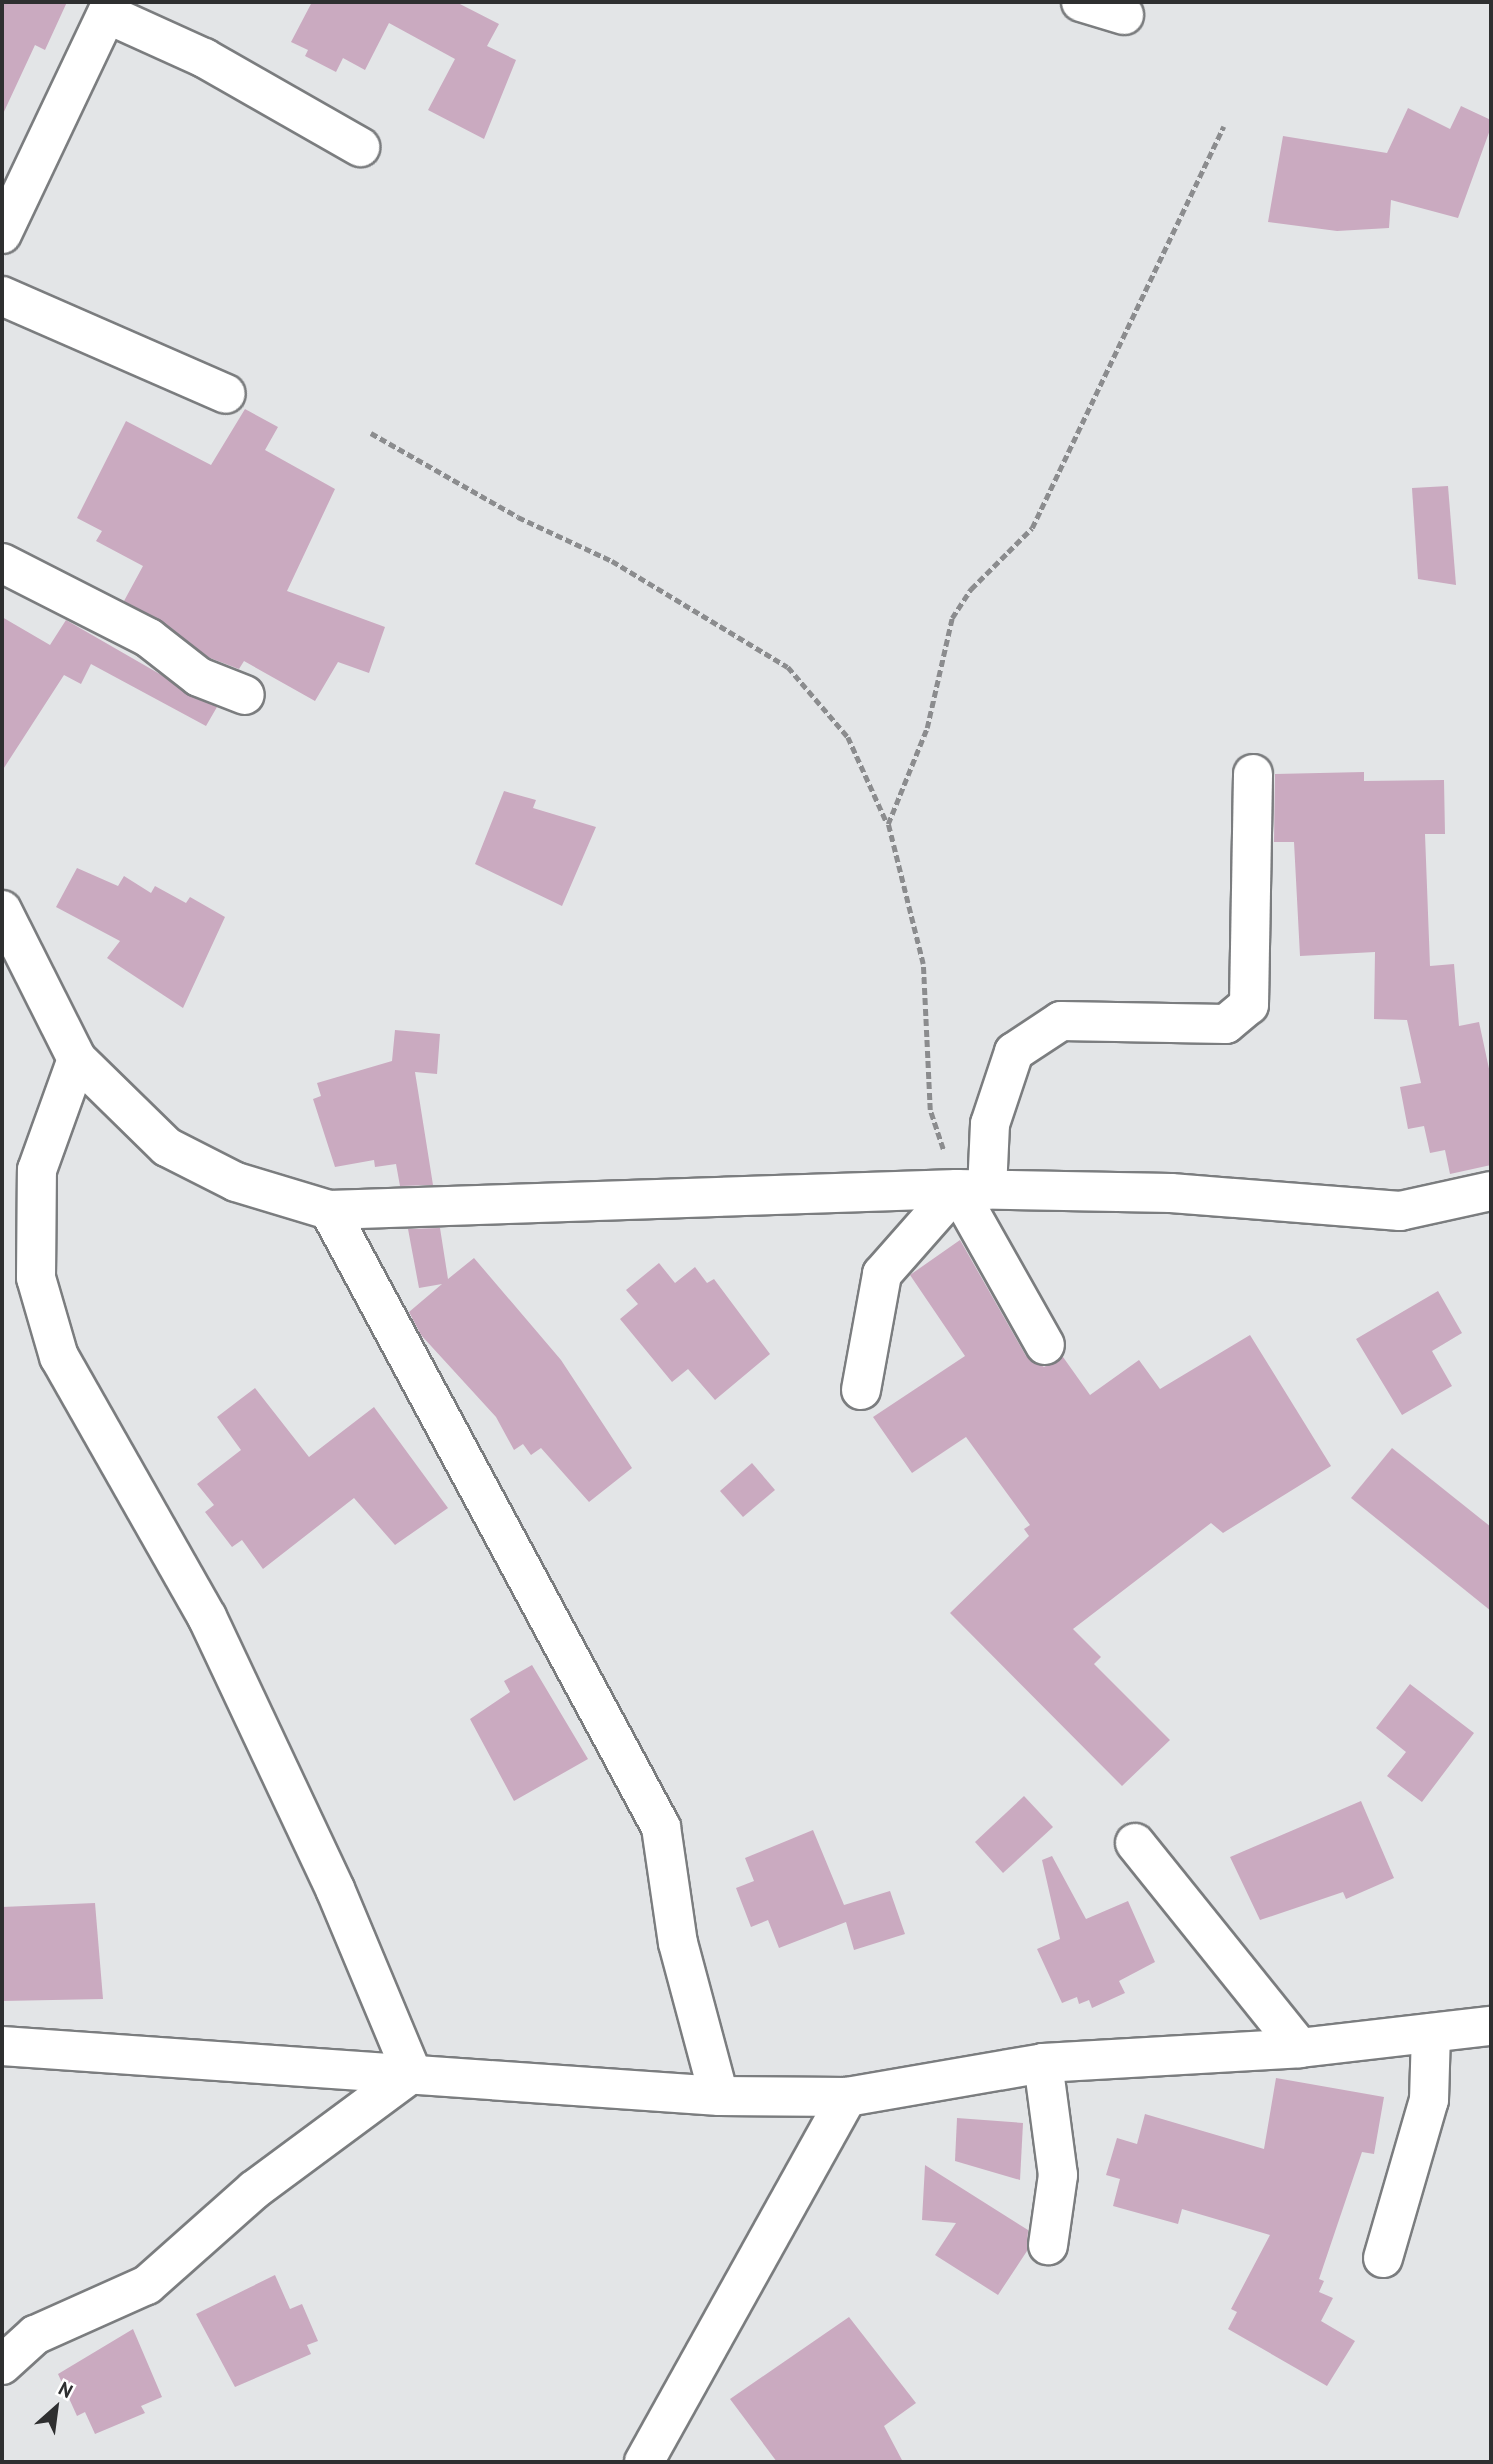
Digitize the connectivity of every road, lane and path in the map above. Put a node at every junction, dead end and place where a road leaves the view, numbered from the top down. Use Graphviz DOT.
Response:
graph roads {
  1 [pos="1080,2"];
  2 [pos="110,8"];
  3 [pos="1124,15"];
  4 [pos="1224,126"];
  5 [pos="360,147"];
  6 [pos="2,234"];
  7 [pos="2,296"];
  8 [pos="226,394"];
  9 [pos="372,433"];
  10 [pos="2,563"];
  11 [pos="245,695"];
  12 [pos="1253,774"];
  13 [pos="887,824"];
  14 [pos="2,910"];
  15 [pos="77,1059"];
  16 [pos="972,1190"];
  17 [pos="1491,1191"];
  18 [pos="329,1210"];
  19 [pos="1045,1345"];
  20 [pos="861,1390"];
  21 [pos="1135,1843"];
  22 [pos="1491,2026"];
  23 [pos="1431,2033"];
  24 [pos="2,2046"];
  25 [pos="1300,2048"];
  26 [pos="1044,2063"];
  27 [pos="412,2073"];
  28 [pos="719,2096"];
  29 [pos="847,2097"];
  30 [pos="1048,2245"];
  31 [pos="1383,2258"];
  32 [pos="2,2365"];
  33 [pos="644,2462"];
  1 -- 3 [label="street"];
  2 -- 5 [label="street"];
  2 -- 6 [label="street"];
  4 -- 13 [label="path"];
  7 -- 8 [label="street"];
  9 -- 13 [label="path"];
  10 -- 11 [label="street"];
  12 -- 16 [label="street"];
  13 -- 16 [label="path"];
  14 -- 15 [label="street"];
  15 -- 18 [label="street"];
  15 -- 27 [label="street"];
  16 -- 17 [label="street"];
  16 -- 18 [label="street"];
  16 -- 19 [label="street"];
  16 -- 20 [label="street"];
  18 -- 28 [label="street"];
  21 -- 25 [label="street"];
  22 -- 23 [label="street"];
  23 -- 25 [label="street"];
  23 -- 31 [label="street"];
  24 -- 27 [label="street"];
  25 -- 26 [label="street"];
  26 -- 29 [label="street"];
  26 -- 30 [label="street"];
  27 -- 28 [label="street"];
  27 -- 32 [label="street"];
  28 -- 29 [label="street"];
  29 -- 33 [label="street"];
}
